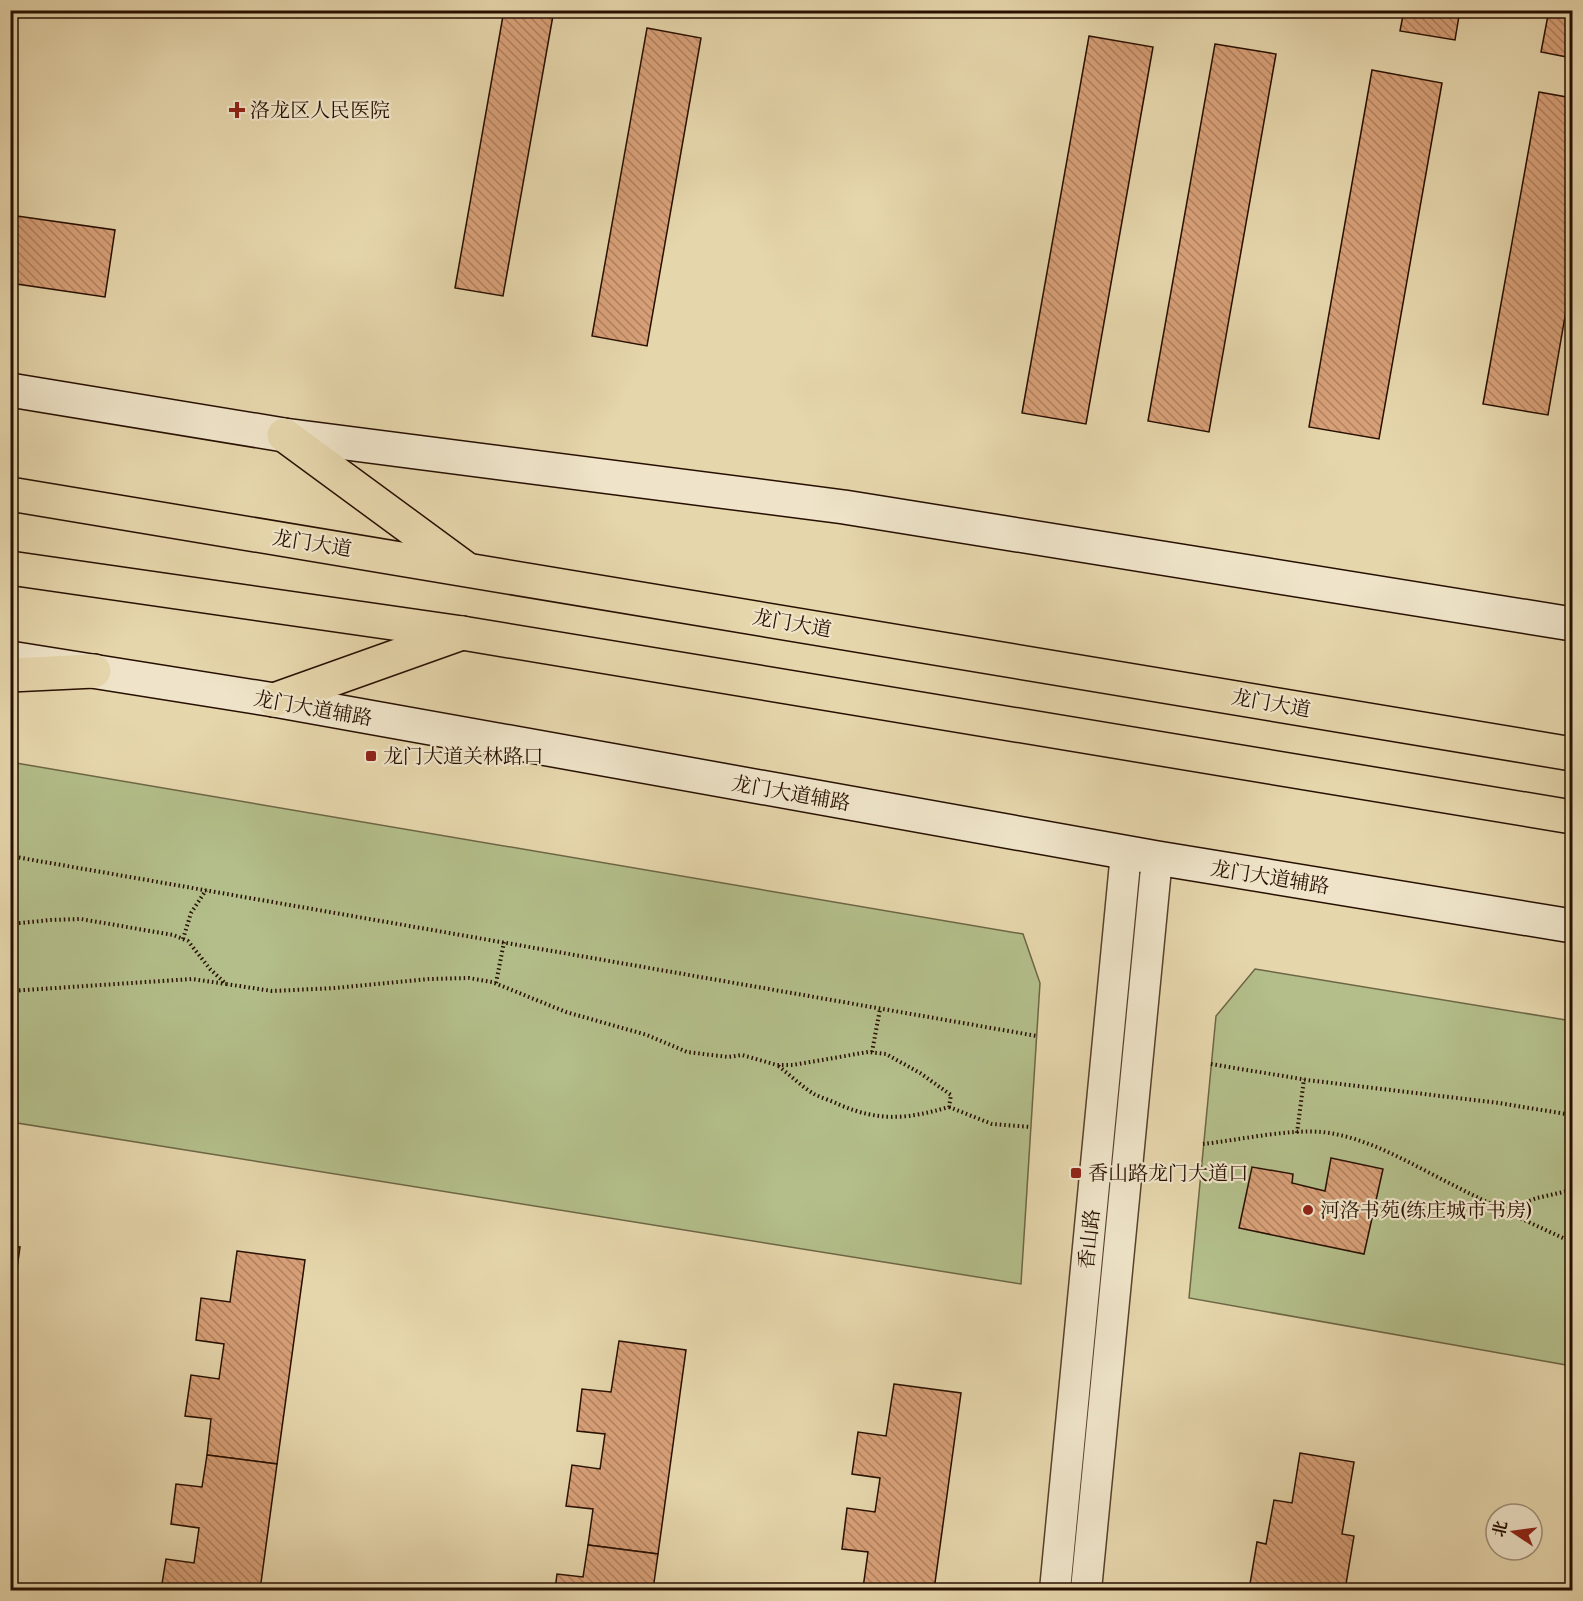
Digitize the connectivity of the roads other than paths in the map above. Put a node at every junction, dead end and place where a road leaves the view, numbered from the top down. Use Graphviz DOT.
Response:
graph roads {
  1 [pos="10,390"];
  2 [pos="284,435"];
  3 [pos="10,494"];
  4 [pos="10,568"];
  5 [pos="465,568"];
  6 [pos="1572,624"];
  7 [pos="462,633"];
  8 [pos="10,658"];
  9 [pos="94,671"];
  10 [pos="10,675"];
  11 [pos="274,700"];
  12 [pos="1572,753"];
  13 [pos="1572,817"];
  14 [pos="1142,855"];
  15 [pos="1572,926"];
  16 [pos="1055,1590"];
  17 [pos="1086,1590"];
  1 -- 2 [label="main road"];
  2 -- 5 [label="main road"];
  2 -- 6 [label="main road"];
  3 -- 5 [label="main road, 龙门大道"];
  4 -- 7 [label="main road"];
  5 -- 12 [label="main road, 龙门大道"];
  7 -- 11 [label="main road"];
  7 -- 13 [label="main road"];
  8 -- 9 [label="main road, 龙门大道辅路"];
  9 -- 10 [label="main road"];
  9 -- 11 [label="main road, 龙门大道辅路"];
  11 -- 14 [label="main road, 龙门大道辅路"];
  14 -- 15 [label="main road, 龙门大道辅路"];
  14 -- 16 [label="street, 香山路"];
  14 -- 17 [label="street, 香山路"];
}
